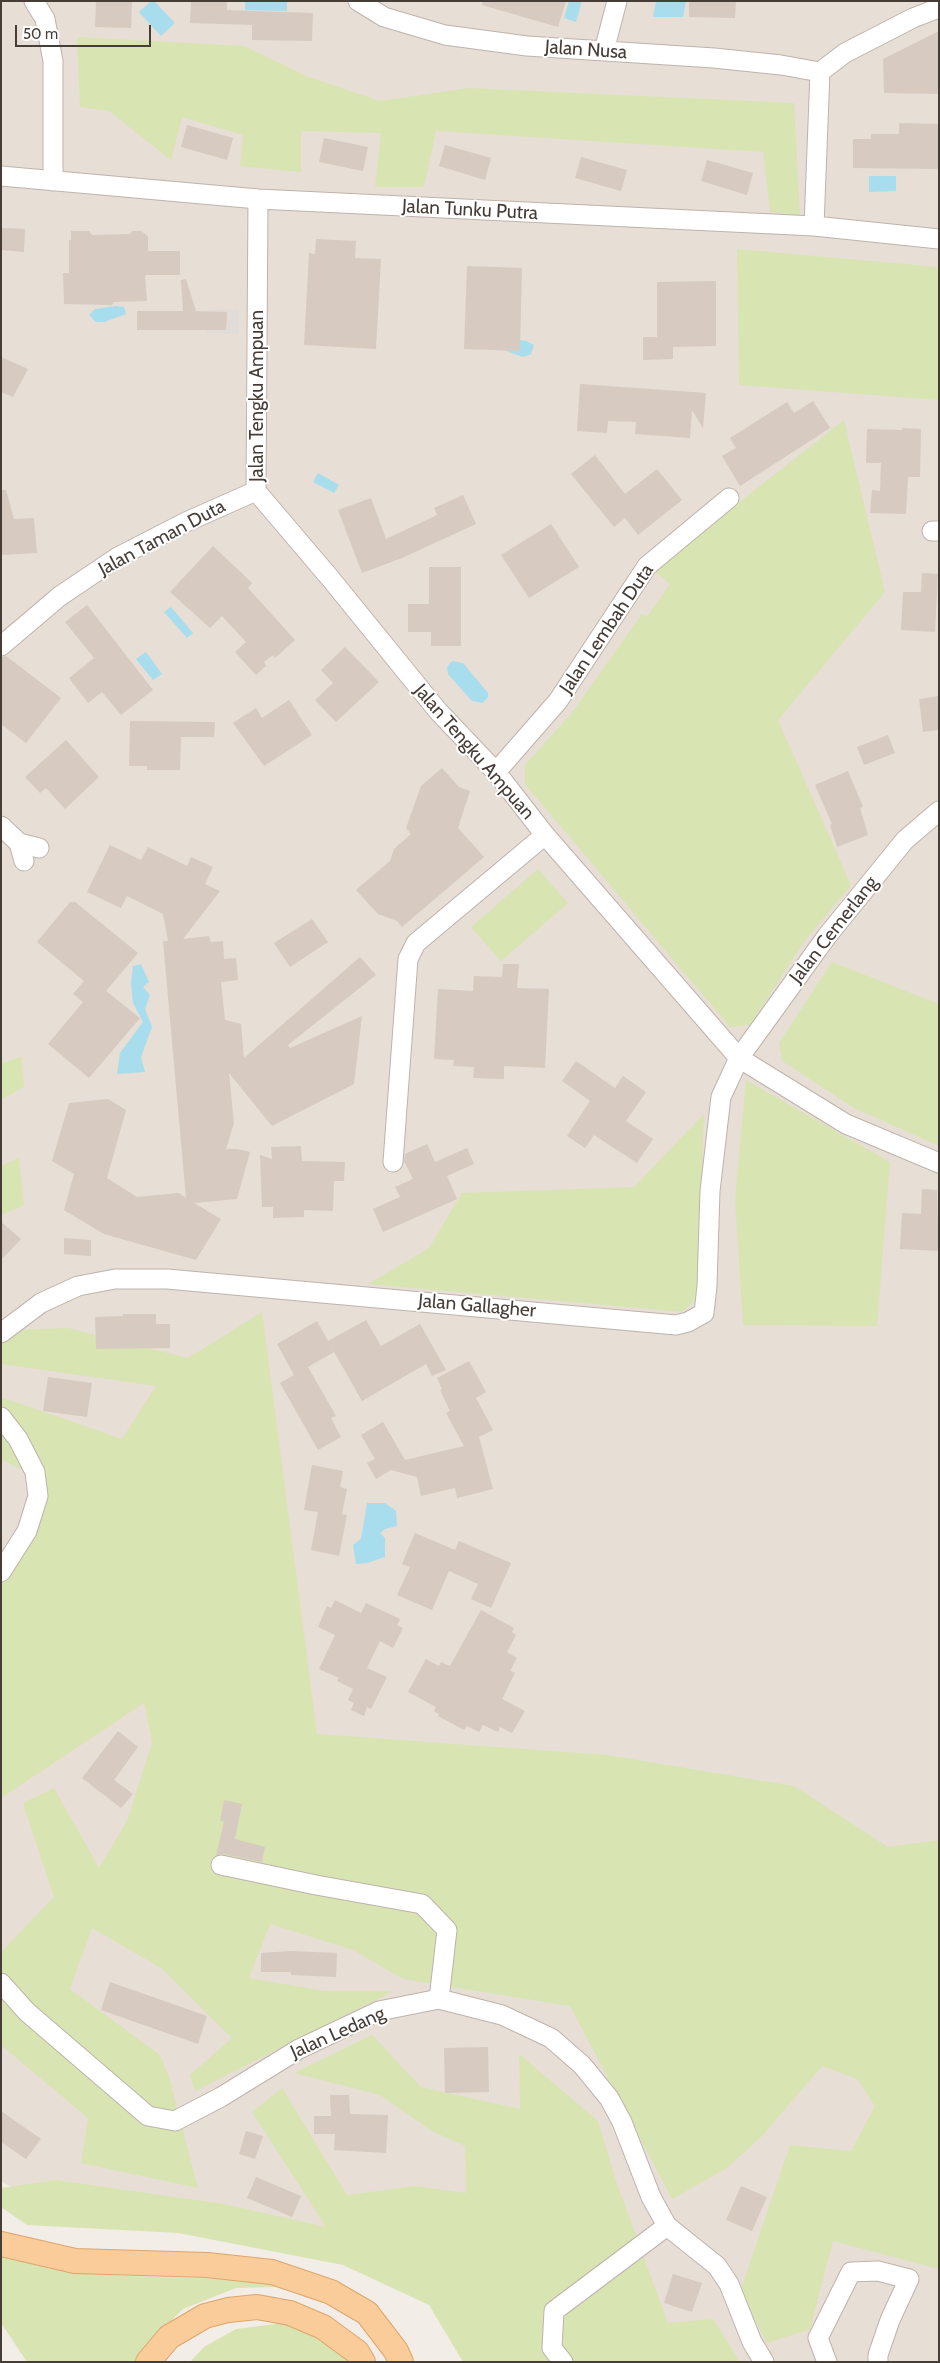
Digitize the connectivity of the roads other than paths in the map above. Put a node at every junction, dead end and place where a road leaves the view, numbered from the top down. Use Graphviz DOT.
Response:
graph roads {
  1 [pos="34,1"];
  2 [pos="358,1"];
  3 [pos="617,1"];
  4 [pos="939,8"];
  5 [pos="604,51"];
  6 [pos="820,72"];
  7 [pos="1,176"];
  8 [pos="53,181"];
  9 [pos="258,199"];
  10 [pos="814,226"];
  11 [pos="939,239"];
  12 [pos="256,491"];
  13 [pos="729,498"];
  14 [pos="1,646"];
  15 [pos="496,772"];
  16 [pos="939,811"];
  17 [pos="1,826"];
  18 [pos="545,835"];
  19 [pos="19,843"];
  20 [pos="39,848"];
  21 [pos="24,861"];
  22 [pos="739,1058"];
  23 [pos="393,1162"];
  24 [pos="939,1163"];
  25 [pos="1,1332"];
  26 [pos="1,1417"];
  27 [pos="1,1572"];
  28 [pos="221,1864"];
  29 [pos="1,1983"];
  30 [pos="439,1999"];
  31 [pos="668,2226"];
  32 [pos="1,2244"];
  33 [pos="148,2362"];
  34 [pos="363,2362"];
  35 [pos="401,2362"];
  36 [pos="563,2362"];
  37 [pos="764,2362"];
  38 [pos="827,2362"];
  39 [pos="878,2362"];
  1 -- 8 [label="street"];
  2 -- 5 [label="street, Jalan Nusa"];
  3 -- 5 [label="street"];
  4 -- 6 [label="street"];
  5 -- 6 [label="street, Jalan Nusa"];
  6 -- 10 [label="street"];
  7 -- 8 [label="street, Jalan Tunku Putra"];
  8 -- 9 [label="street, Jalan Tunku Putra"];
  9 -- 10 [label="street, Jalan Tunku Putra"];
  9 -- 12 [label="street, Jalan Tengku Ampuan"];
  10 -- 11 [label="street, Jalan Tunku Putra"];
  12 -- 14 [label="street, Jalan Taman Duta"];
  12 -- 15 [label="street, Jalan Tengku Ampuan"];
  13 -- 15 [label="street, Jalan Lembah Duta"];
  15 -- 18 [label="street, Jalan Tengku Ampuan"];
  16 -- 22 [label="street, Jalan Cemerlang"];
  17 -- 19 [label="street"];
  18 -- 22 [label="street, Jalan Tengku Ampuan"];
  18 -- 23 [label="street"];
  19 -- 20 [label="street"];
  19 -- 21 [label="street"];
  22 -- 24 [label="street, Jalan Tengku Ampuan"];
  22 -- 25 [label="street, Jalan Gallagher"];
  26 -- 27 [label="street"];
  28 -- 30 [label="street"];
  29 -- 30 [label="street, Jalan Ledang"];
  30 -- 31 [label="street, Jalan Ledang"];
  31 -- 36 [label="street"];
  31 -- 37 [label="street, Jalan Ledang"];
  32 -- 35 [label="main road"];
  33 -- 34 [label="main road"];
  38 -- 39 [label="street"];
}
